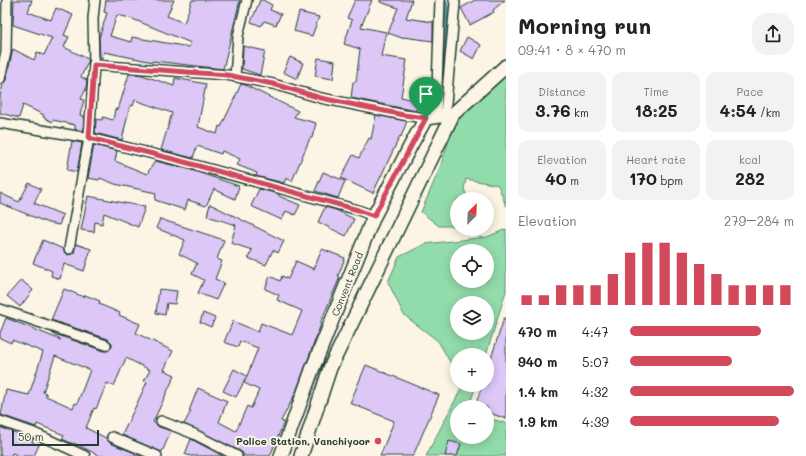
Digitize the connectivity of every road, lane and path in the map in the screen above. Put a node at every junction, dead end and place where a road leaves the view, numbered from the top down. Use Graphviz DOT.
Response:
graph roads {
  1 [pos="7,0"];
  2 [pos="96,0"];
  3 [pos="247,0"];
  4 [pos="440,0"];
  5 [pos="454,0"];
  6 [pos="94,65"];
  7 [pos="506,66"];
  8 [pos="235,77"];
  9 [pos="0,79"];
  10 [pos="440,116"];
  11 [pos="0,123"];
  12 [pos="89,138"];
  13 [pos="374,216"];
  14 [pos="69,249"];
  15 [pos="0,309"];
  16 [pos="106,345"];
  17 [pos="0,421"];
  18 [pos="161,421"];
  19 [pos="112,437"];
  20 [pos="85,456"];
  21 [pos="158,456"];
  22 [pos="237,456"];
  23 [pos="281,456"];
  24 [pos="300,456"];
  1 -- 9 [label="street"];
  2 -- 6 [label="street"];
  3 -- 8 [label="street"];
  4 -- 10 [label="street"];
  5 -- 10 [label="street"];
  6 -- 8 [label="street"];
  6 -- 12 [label="street"];
  7 -- 10 [label="main road, Convent Road"];
  8 -- 10 [label="street"];
  10 -- 13 [label="main road, Convent Road"];
  10 -- 24 [label="main road"];
  11 -- 12 [label="street"];
  12 -- 13 [label="street"];
  12 -- 14 [label="street"];
  13 -- 23 [label="main road, Convent Road"];
  15 -- 16 [label="street"];
  17 -- 20 [label="street"];
  18 -- 22 [label="street"];
  19 -- 21 [label="street"];
}
